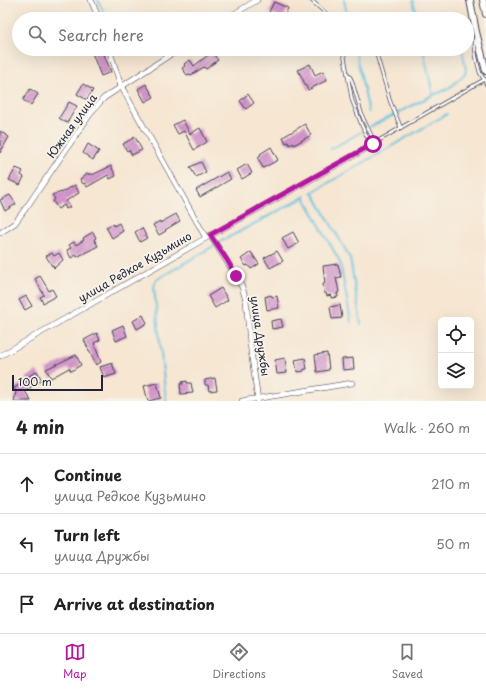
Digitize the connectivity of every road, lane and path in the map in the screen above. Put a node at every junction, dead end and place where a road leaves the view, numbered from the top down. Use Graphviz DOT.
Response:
graph roads {
  1 [pos="91,0"];
  2 [pos="257,0"];
  3 [pos="311,0"];
  4 [pos="470,0"];
  5 [pos="483,0"];
  6 [pos="95,12"];
  7 [pos="237,12"];
  8 [pos="324,12"];
  9 [pos="472,12"];
  10 [pos="486,14"];
  11 [pos="474,21"];
  12 [pos="476,32"];
  13 [pos="111,56"];
  14 [pos="167,56"];
  15 [pos="344,56"];
  16 [pos="377,56"];
  17 [pos="486,71"];
  18 [pos="347,73"];
  19 [pos="485,79"];
  20 [pos="486,84"];
  21 [pos="121,86"];
  22 [pos="401,128"];
  23 [pos="375,143"];
  24 [pos="371,146"];
  25 [pos="364,150"];
  26 [pos="0,233"];
  27 [pos="208,236"];
  28 [pos="0,356"];
  29 [pos="352,383"];
  30 [pos="258,400"];
  31 [pos="242,401"];
  1 -- 6 [label="street"];
  2 -- 7 [label="street"];
  3 -- 8 [label="lane"];
  4 -- 9 [label="street"];
  5 -- 10 [label="street"];
  11 -- 12 [label="street"];
  12 -- 17 [label="street"];
  12 -- 19 [label="lane"];
  13 -- 21 [label="street, улица Дружбы"];
  14 -- 21 [label="street, Южная улица"];
  15 -- 18 [label="lane"];
  16 -- 22 [label="lane"];
  18 -- 23 [label="lane"];
  18 -- 24 [label="lane"];
  19 -- 20 [label="lane"];
  19 -- 22 [label="lane"];
  21 -- 26 [label="street, Южная улица"];
  21 -- 27 [label="street, улица Дружбы"];
  22 -- 23 [label="lane"];
  23 -- 24 [label="lane"];
  24 -- 25 [label="lane"];
  25 -- 27 [label="street, улица Редкое Кузьмино"];
  27 -- 28 [label="street, улица Редкое Кузьмино"];
  27 -- 30 [label="street, улица Дружбы"];
  29 -- 30 [label="street"];
  30 -- 31 [label="street"];
}
